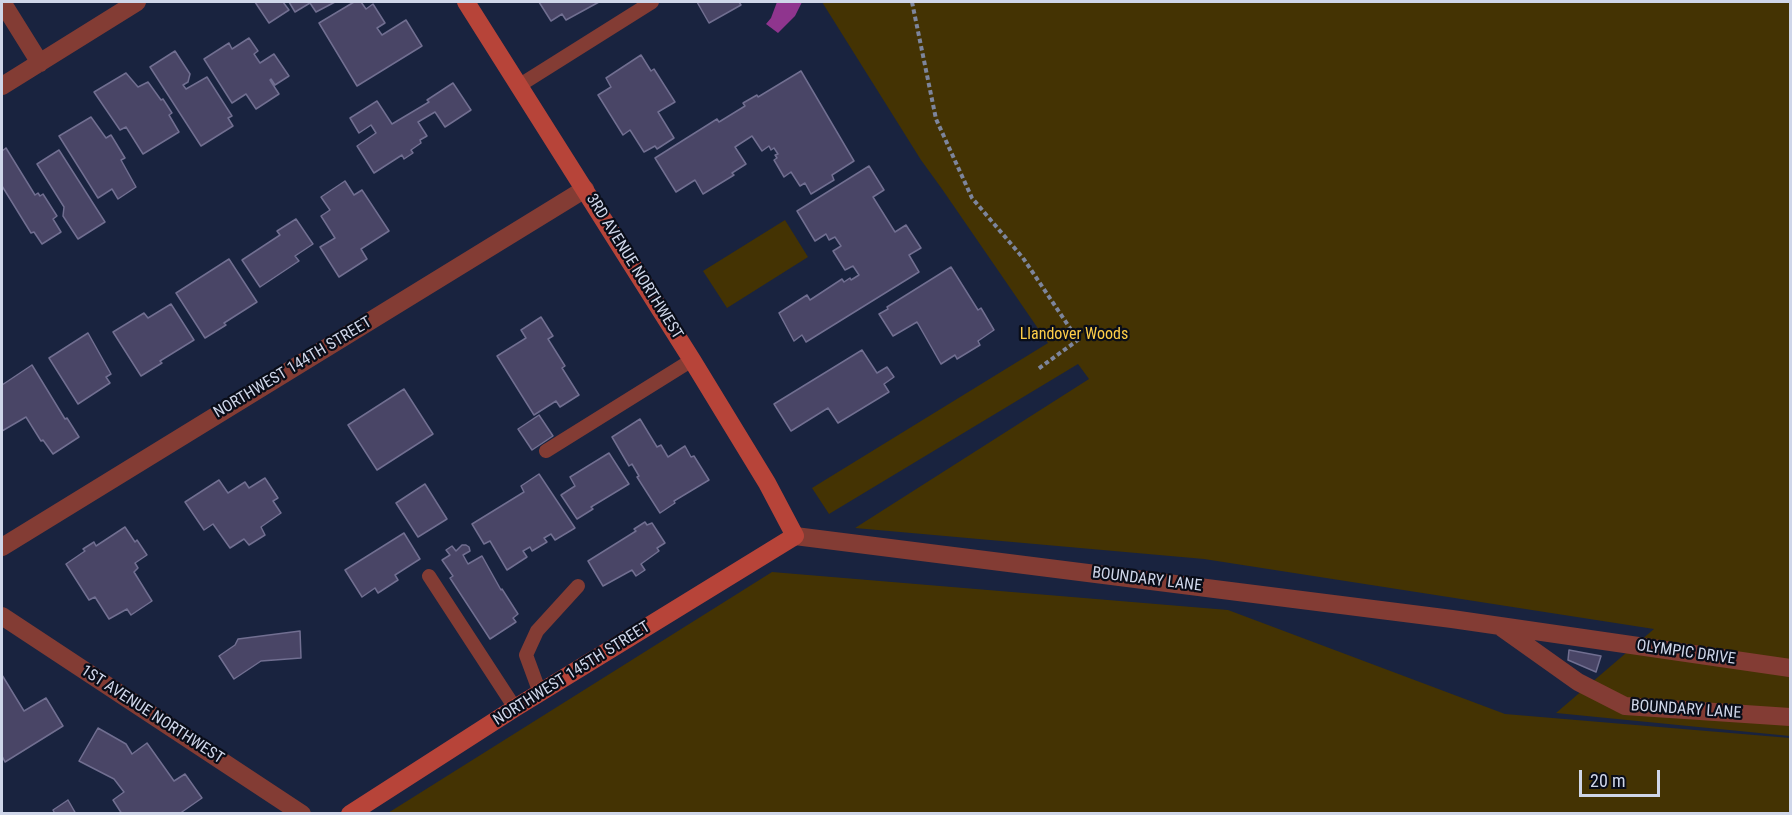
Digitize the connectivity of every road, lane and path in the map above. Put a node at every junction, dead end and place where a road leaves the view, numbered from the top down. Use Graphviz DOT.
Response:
graph roads {
  1 [pos="2,2"];
  2 [pos="137,2"];
  3 [pos="466,2"];
  4 [pos="652,2"];
  5 [pos="912,2"];
  6 [pos="40,63"];
  7 [pos="2,86"];
  8 [pos="519,86"];
  9 [pos="585,189"];
  10 [pos="692,360"];
  11 [pos="1038,369"];
  12 [pos="546,451"];
  13 [pos="795,536"];
  14 [pos="2,547"];
  15 [pos="429,576"];
  16 [pos="578,586"];
  17 [pos="2,616"];
  18 [pos="1498,625"];
  19 [pos="1582,638"];
  20 [pos="1791,668"];
  21 [pos="540,693"];
  22 [pos="515,708"];
  23 [pos="1791,717"];
  24 [pos="302,813"];
  25 [pos="350,813"];
  1 -- 6 [label="street"];
  2 -- 6 [label="street"];
  3 -- 8 [label="street, 3RD AVENUE NORTHWEST"];
  4 -- 8 [label="lane"];
  5 -- 11 [label="path"];
  6 -- 7 [label="street"];
  8 -- 9 [label="street, 3RD AVENUE NORTHWEST"];
  9 -- 10 [label="street, 3RD AVENUE NORTHWEST"];
  9 -- 14 [label="street, NORTHWEST 144TH STREET"];
  10 -- 12 [label="lane"];
  10 -- 13 [label="street, 3RD AVENUE NORTHWEST"];
  13 -- 18 [label="street, BOUNDARY LANE"];
  13 -- 21 [label="street, NORTHWEST 145TH STREET"];
  15 -- 22 [label="lane"];
  16 -- 21 [label="lane"];
  17 -- 24 [label="street, 1ST AVENUE NORTHWEST"];
  18 -- 19 [label="street, BOUNDARY LANE"];
  18 -- 23 [label="street, BOUNDARY LANE"];
  19 -- 20 [label="street, OLYMPIC DRIVE"];
  21 -- 22 [label="street, NORTHWEST 145TH STREET"];
  22 -- 25 [label="street, NORTHWEST 145TH STREET"];
}
